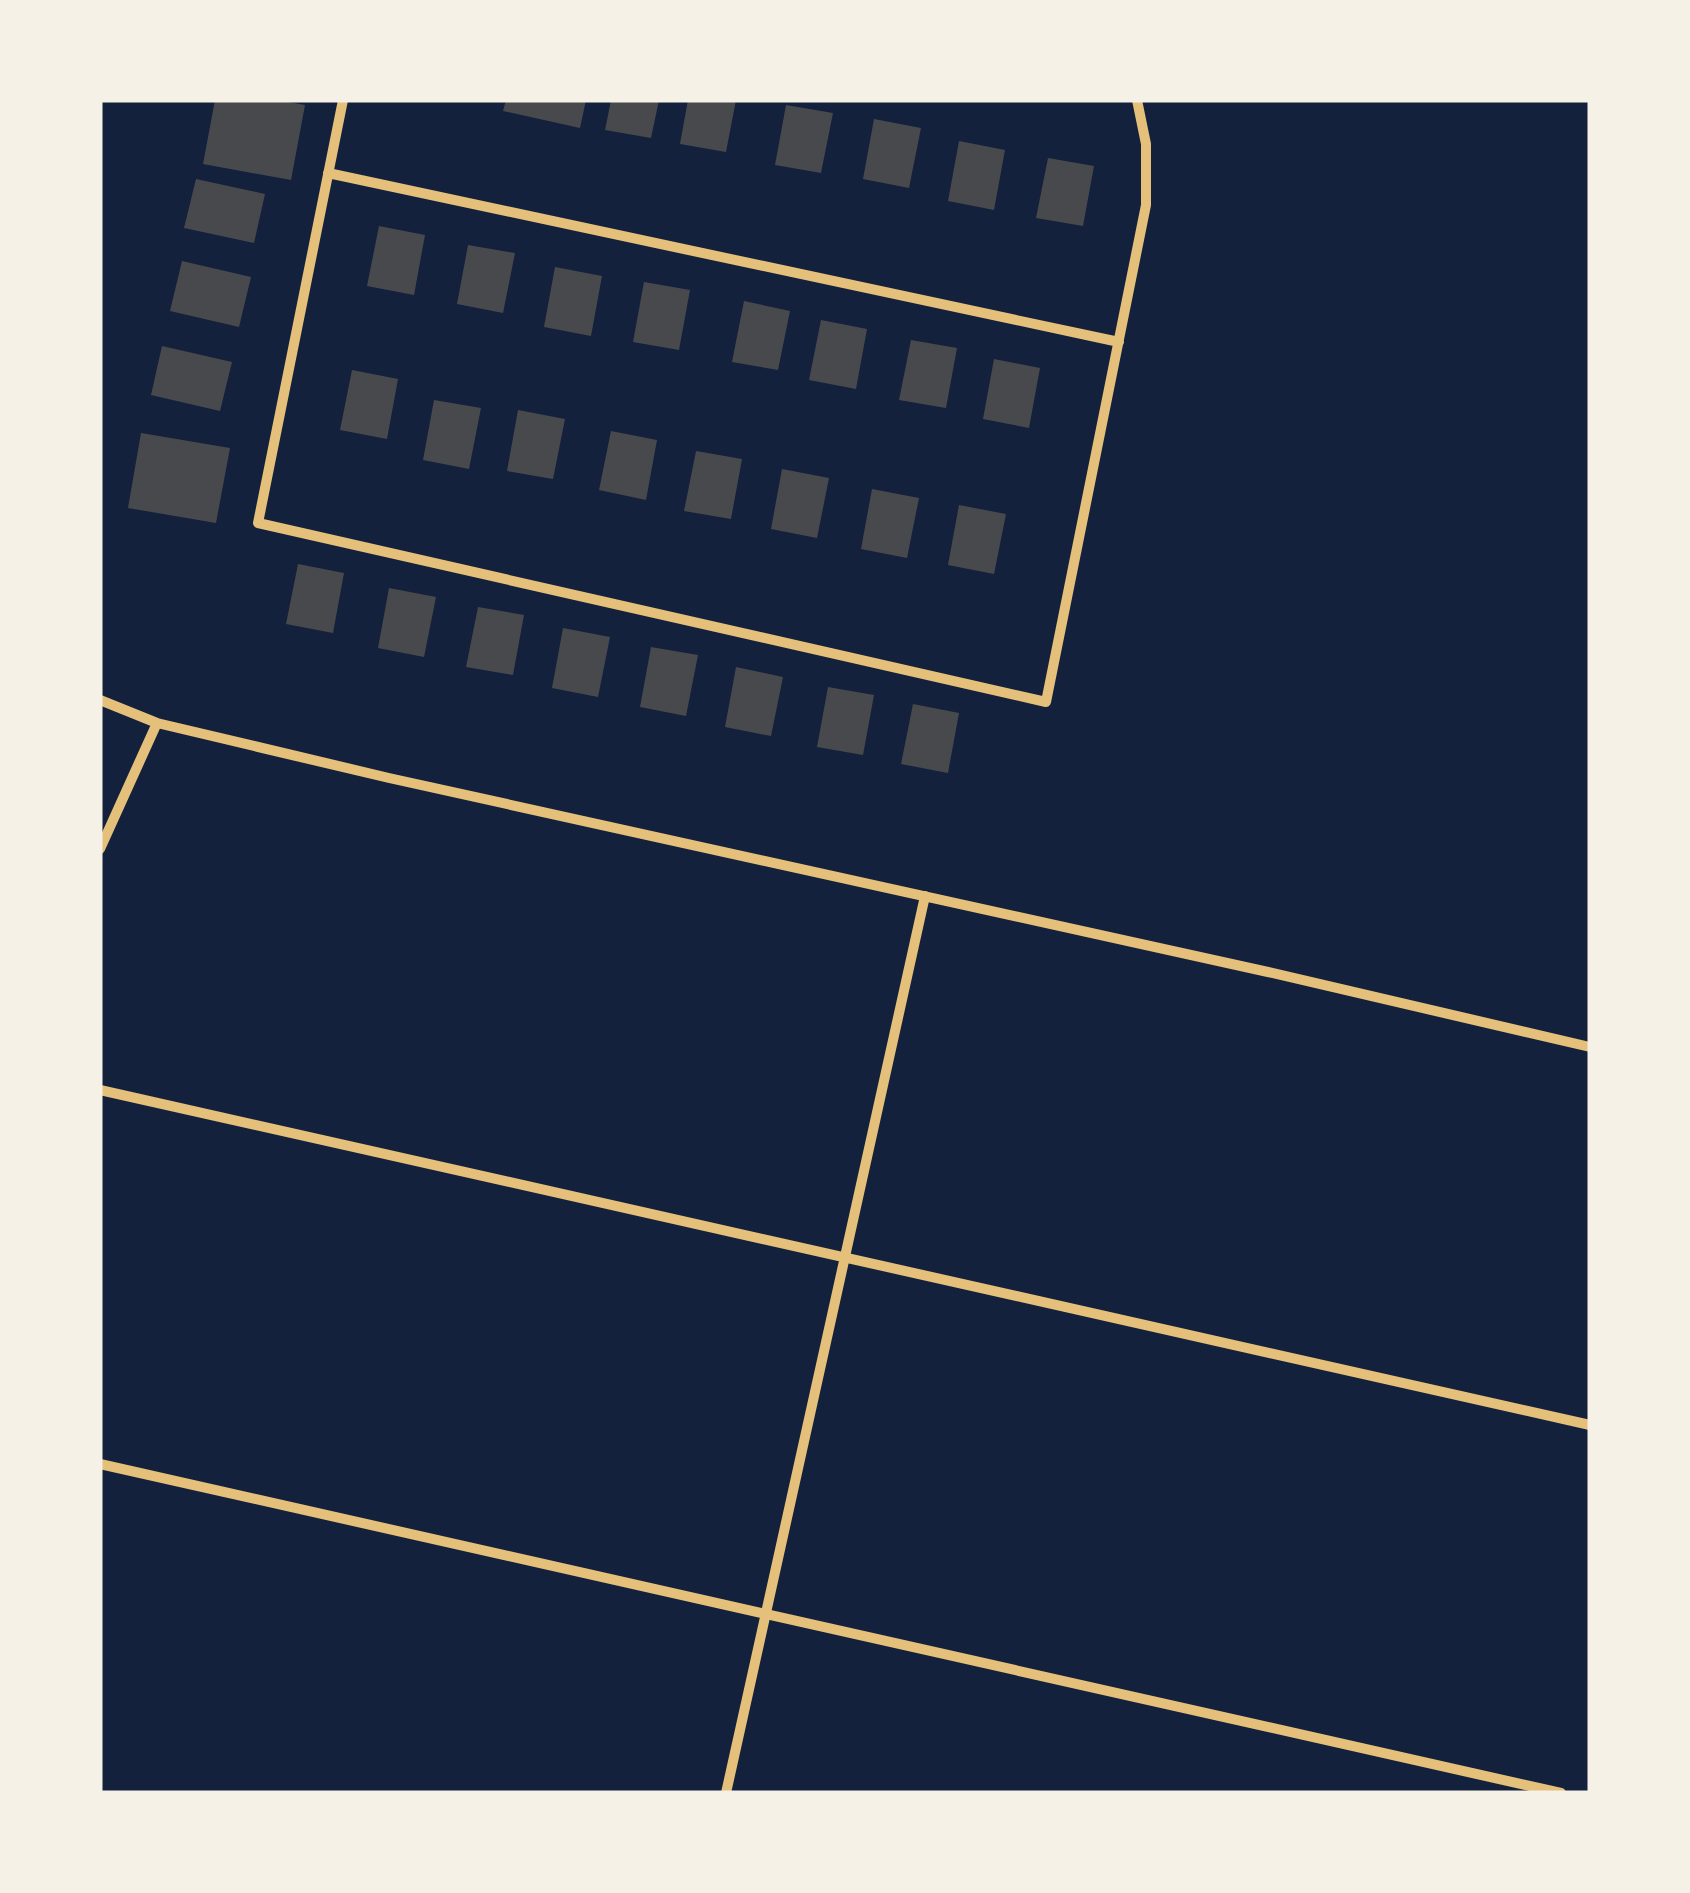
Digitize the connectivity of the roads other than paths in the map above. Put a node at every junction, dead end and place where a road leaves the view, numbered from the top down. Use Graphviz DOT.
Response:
graph roads {
  1 [pos="343,100"];
  2 [pos="1137,100"];
  3 [pos="328,173"];
  4 [pos="1119,342"];
  5 [pos="100,700"];
  6 [pos="156,723"];
  7 [pos="100,849"];
  8 [pos="925,896"];
  9 [pos="1590,1047"];
  10 [pos="100,1090"];
  11 [pos="845,1257"];
  12 [pos="1590,1424"];
  13 [pos="100,1464"];
  14 [pos="766,1614"];
  15 [pos="726,1793"];
  16 [pos="1561,1793"];
  1 -- 3 [label="street"];
  2 -- 4 [label="street"];
  3 -- 4 [label="street"];
  3 -- 4 [label="street"];
  5 -- 6 [label="street"];
  6 -- 7 [label="street"];
  6 -- 8 [label="street"];
  8 -- 9 [label="street"];
  8 -- 11 [label="street"];
  10 -- 11 [label="street"];
  11 -- 12 [label="street"];
  11 -- 14 [label="street"];
  13 -- 14 [label="street"];
  14 -- 15 [label="street"];
  14 -- 16 [label="street"];
}
